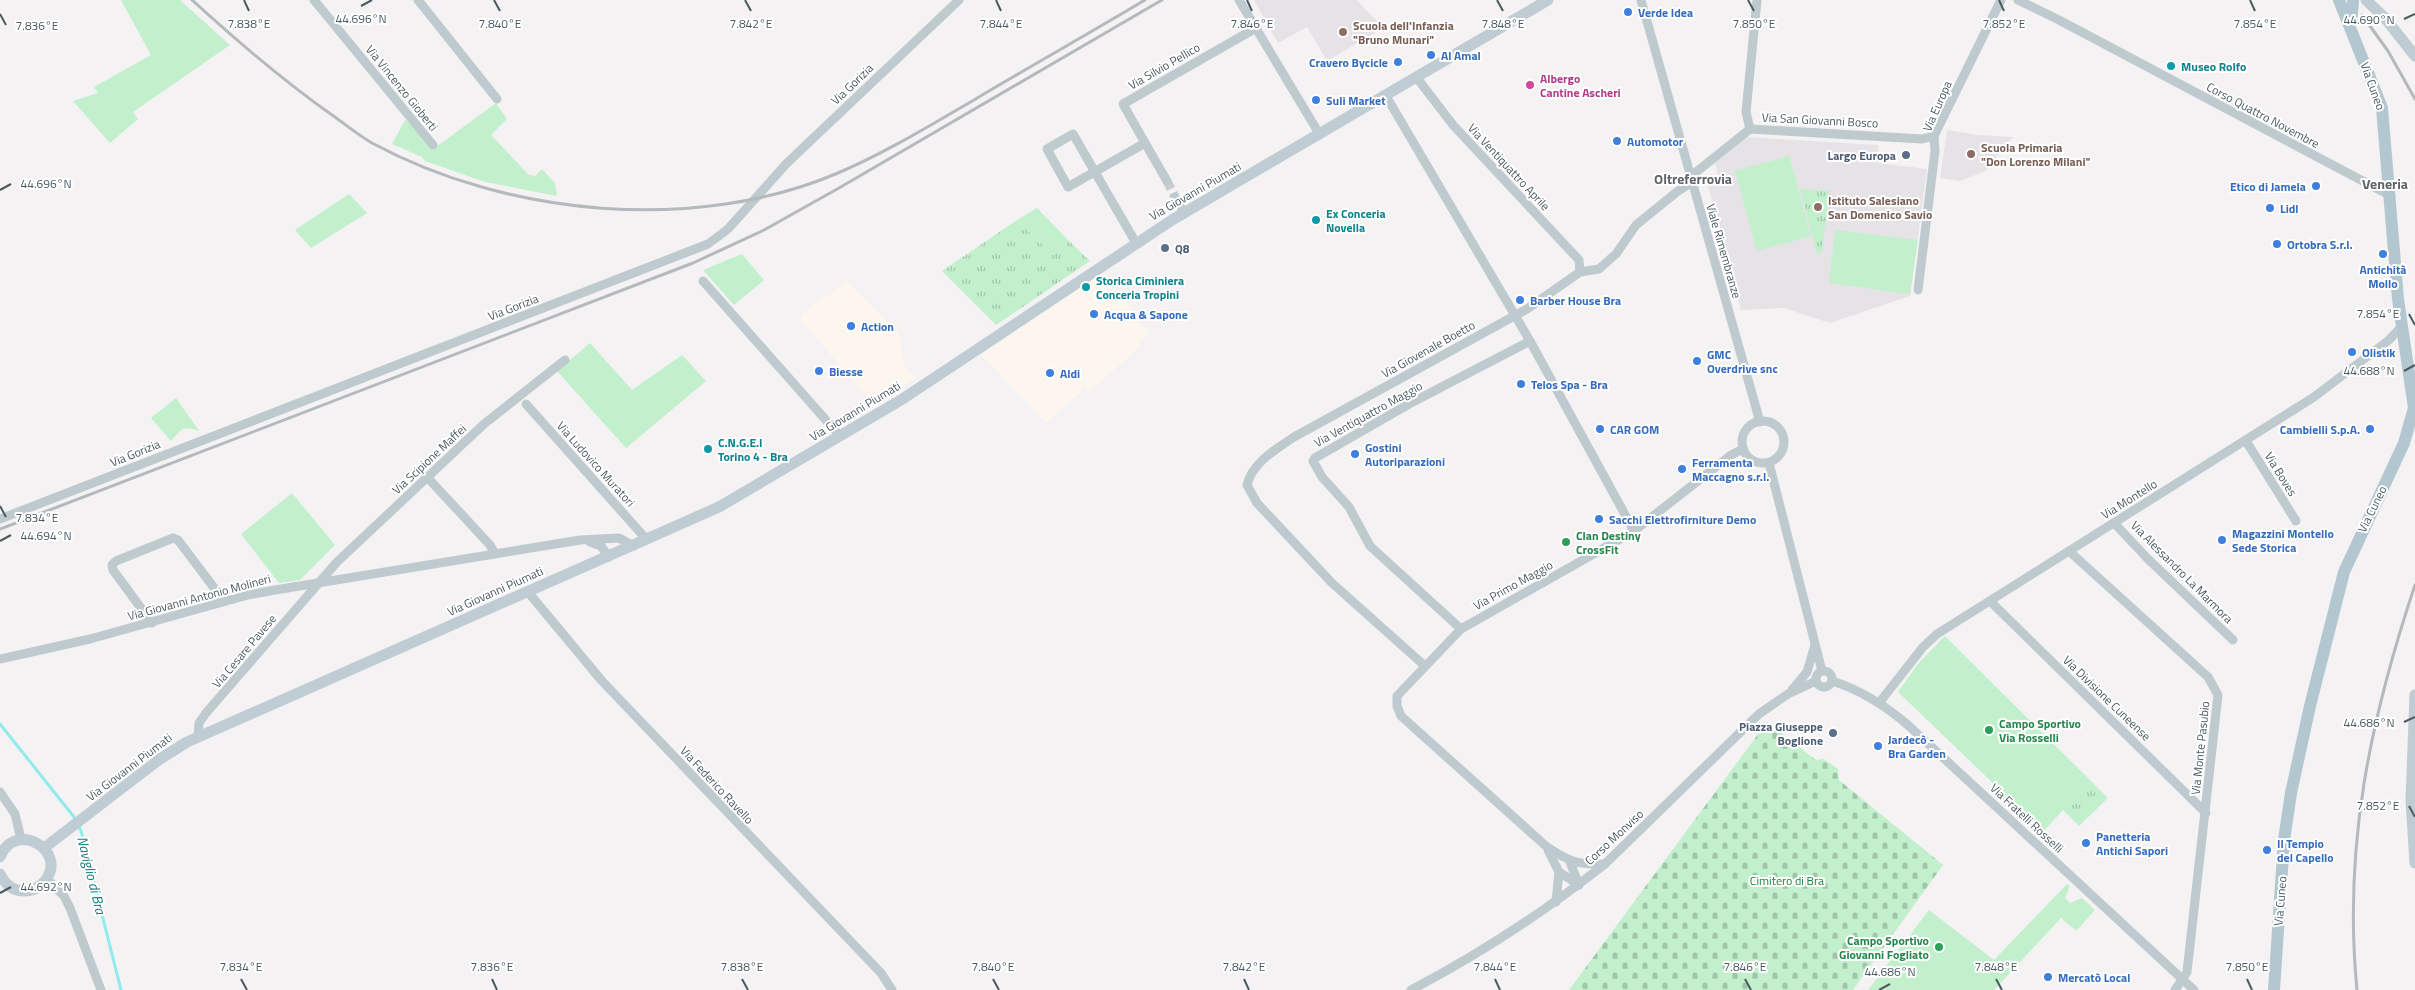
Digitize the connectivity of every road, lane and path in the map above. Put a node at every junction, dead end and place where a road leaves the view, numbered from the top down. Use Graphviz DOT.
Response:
graph roads {
  1 [pos="314,0"];
  2 [pos="418,0"];
  3 [pos="959,0"];
  4 [pos="1239,0"];
  5 [pos="1548,0"];
  6 [pos="1641,0"];
  7 [pos="1757,0"];
  8 [pos="2001,0"];
  9 [pos="2018,0"];
  10 [pos="2339,0"];
  11 [pos="2366,0"];
  12 [pos="2355,1"];
  13 [pos="1256,28"];
  14 [pos="2352,31"];
  15 [pos="2415,56"];
  16 [pos="1417,78"];
  17 [pos="1386,96"];
  18 [pos="498,99"];
  19 [pos="1750,129"];
  20 [pos="1320,135"];
  21 [pos="1934,136"];
  22 [pos="1145,143"];
  23 [pos="433,145"];
  24 [pos="1096,172"];
  25 [pos="1691,180"];
  26 [pos="1167,181"];
  27 [pos="2391,196"];
  28 [pos="1175,197"];
  29 [pos="1184,213"];
  30 [pos="1136,243"];
  31 [pos="1580,272"];
  32 [pos="703,281"];
  33 [pos="1918,290"];
  34 [pos="1514,315"];
  35 [pos="2402,326"];
  36 [pos="1530,341"];
  37 [pos="565,360"];
  38 [pos="526,404"];
  39 [pos="1760,422"];
  40 [pos="840,436"];
  41 [pos="2246,440"];
  42 [pos="1743,449"];
  43 [pos="1769,462"];
  44 [pos="427,477"];
  45 [pos="0,519"];
  46 [pos="2296,521"];
  47 [pos="2114,523"];
  48 [pos="1634,532"];
  49 [pos="585,540"];
  50 [pos="647,540"];
  51 [pos="634,546"];
  52 [pos="2070,551"];
  53 [pos="495,554"];
  54 [pos="608,557"];
  55 [pos="316,584"];
  56 [pos="528,592"];
  57 [pos="224,601"];
  58 [pos="1990,601"];
  59 [pos="152,622"];
  60 [pos="1461,629"];
  61 [pos="2233,640"];
  62 [pos="1815,642"];
  63 [pos="0,659"];
  64 [pos="1425,666"];
  65 [pos="1822,671"];
  66 [pos="1816,681"];
  67 [pos="1832,681"];
  68 [pos="1788,694"];
  69 [pos="2415,695"];
  70 [pos="1879,703"];
  71 [pos="198,737"];
  72 [pos="0,792"];
  73 [pos="2206,813"];
  74 [pos="21,839"];
  75 [pos="44,848"];
  76 [pos="1547,848"];
  77 [pos="0,857"];
  78 [pos="1570,862"];
  79 [pos="2415,863"];
  80 [pos="1605,864"];
  81 [pos="1559,872"];
  82 [pos="47,878"];
  83 [pos="2,881"];
  84 [pos="1579,885"];
  85 [pos="1556,902"];
  86 [pos="2184,980"];
  87 [pos="101,990"];
  88 [pos="892,990"];
  89 [pos="1411,990"];
  90 [pos="2175,990"];
  91 [pos="2194,990"];
  92 [pos="2274,990"];
  1 -- 23 [label="street, Via Vincenzo Gioberti"];
  2 -- 18 [label="street"];
  3 -- 45 [label="street, Via Gorizia"];
  4 -- 13 [label="street"];
  5 -- 16 [label="street, Via Giovanni Piumati"];
  6 -- 25 [label="street, Viale Rimembranze"];
  7 -- 19 [label="street"];
  8 -- 21 [label="street, Via Europa"];
  9 -- 27 [label="street, Corso Quattro Novembre"];
  10 -- 12 [label="main road, Via Cuneo"];
  10 -- 14 [label="main road, Via Cuneo"];
  11 -- 15 [label="street"];
  12 -- 14 [label="main road, Via Cuneo"];
  13 -- 20 [label="street"];
  13 -- 22 [label="street, Via Silvio Pellico"];
  14 -- 27 [label="main road, Via Cuneo"];
  16 -- 17 [label="street, Via Giovanni Piumati"];
  16 -- 31 [label="street, Via Ventiquattro Aprile"];
  17 -- 20 [label="street, Via Giovanni Piumati"];
  17 -- 34 [label="street"];
  19 -- 21 [label="street, Via San Giovanni Bosco"];
  19 -- 25 [label="street, Via San Giovanni Bosco"];
  20 -- 29 [label="street, Via Giovanni Piumati"];
  21 -- 33 [label="street, Via Europa"];
  22 -- 24 [label="street"];
  22 -- 26 [label="street, Via Silvio Pellico"];
  24 -- 24 [label="street"];
  24 -- 30 [label="street"];
  25 -- 31 [label="street, Via Giovenale Boetto"];
  25 -- 39 [label="street, Viale Rimembranze"];
  27 -- 35 [label="main road, Via Cuneo"];
  28 -- 29 [label="street"];
  29 -- 30 [label="street, Via Giovanni Piumati"];
  30 -- 40 [label="street, Via Giovanni Piumati"];
  31 -- 34 [label="street, Via Giovenale Boetto"];
  32 -- 40 [label="street"];
  34 -- 36 [label="street"];
  34 -- 64 [label="street, Via Giovenale Boetto"];
  35 -- 41 [label="street, Via Montello"];
  35 -- 92 [label="main road, Via Cuneo"];
  36 -- 48 [label="street"];
  36 -- 60 [label="street, Via Ventiquattro Maggio"];
  37 -- 44 [label="street, Via Scipione Maffei"];
  38 -- 50 [label="street, Via Ludovico Muratori"];
  39 -- 42 [label="street"];
  39 -- 43 [label="street"];
  40 -- 50 [label="street, Via Giovanni Piumati"];
  41 -- 46 [label="street, Via Boves"];
  41 -- 47 [label="street, Via Montello"];
  42 -- 43 [label="street"];
  42 -- 48 [label="street, Via Primo Maggio"];
  43 -- 62 [label="street"];
  44 -- 53 [label="street"];
  44 -- 55 [label="street, Via Scipione Maffei"];
  47 -- 52 [label="street, Via Montello"];
  47 -- 61 [label="street, Via Alessandro La Marmora"];
  48 -- 60 [label="street, Via Primo Maggio"];
  49 -- 51 [label="street, Via Giovanni Antonio Molineri"];
  49 -- 53 [label="street, Via Giovanni Antonio Molineri"];
  49 -- 54 [label="street"];
  50 -- 51 [label="street, Via Giovanni Piumati"];
  51 -- 54 [label="street, Via Giovanni Piumati"];
  52 -- 58 [label="street, Via Montello"];
  52 -- 73 [label="street, Via Monte Pasubio"];
  53 -- 55 [label="street, Via Giovanni Antonio Molineri"];
  54 -- 56 [label="street, Via Giovanni Piumati"];
  55 -- 57 [label="street, Via Giovanni Antonio Molineri"];
  55 -- 71 [label="street, Via Cesare Pavese"];
  56 -- 71 [label="street, Via Giovanni Piumati"];
  56 -- 88 [label="street, Via Federico Ravello"];
  57 -- 59 [label="street, Via Giovanni Antonio Molineri"];
  57 -- 59 [label="street"];
  58 -- 70 [label="street, Via Montello"];
  58 -- 73 [label="street, Via Divisione Cuneense"];
  59 -- 63 [label="street, Via Giovanni Antonio Molineri"];
  60 -- 64 [label="street, Via Primo Maggio"];
  62 -- 65 [label="street"];
  62 -- 68 [label="street"];
  64 -- 76 [label="street, Via Primo Maggio"];
  65 -- 66 [label="street"];
  65 -- 67 [label="street"];
  66 -- 67 [label="street"];
  66 -- 68 [label="street, Corso Monviso"];
  67 -- 70 [label="street, Via Fratelli Rosselli"];
  68 -- 80 [label="street, Corso Monviso"];
  69 -- 79 [label="street"];
  70 -- 86 [label="street, Via Fratelli Rosselli"];
  71 -- 75 [label="street, Via Giovanni Piumati"];
  72 -- 74 [label="street"];
  73 -- 86 [label="street, Via Monte Pasubio"];
  74 -- 75 [label="street"];
  74 -- 77 [label="street"];
  75 -- 82 [label="street"];
  76 -- 78 [label="street, Via Primo Maggio"];
  76 -- 81 [label="street, Via Primo Maggio"];
  78 -- 80 [label="street, Via Primo Maggio"];
  78 -- 84 [label="street"];
  80 -- 84 [label="street, Corso Monviso"];
  81 -- 84 [label="street"];
  81 -- 85 [label="street"];
  82 -- 83 [label="street"];
  82 -- 87 [label="street"];
  84 -- 85 [label="street, Corso Monviso"];
  85 -- 89 [label="street, Corso Monviso"];
  86 -- 90 [label="street"];
  86 -- 91 [label="street, Via Fratelli Rosselli"];
}
